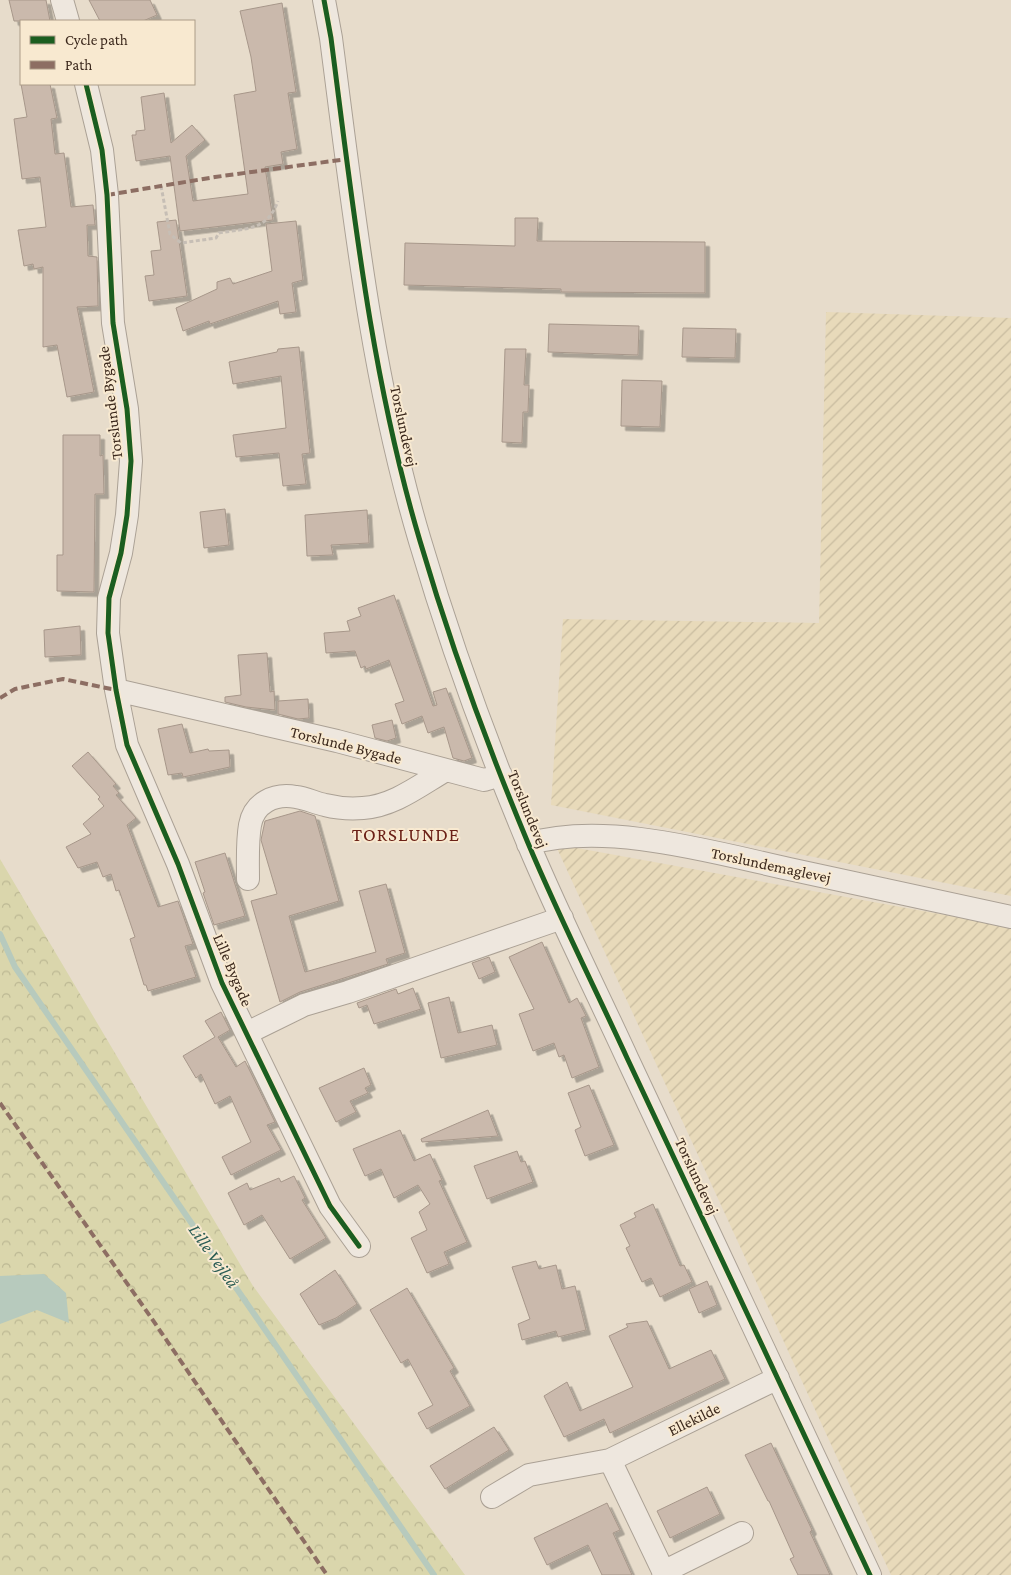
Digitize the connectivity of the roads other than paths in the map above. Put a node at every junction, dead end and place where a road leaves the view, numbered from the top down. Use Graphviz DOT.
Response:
graph roads {
  1 [pos="62,0"];
  2 [pos="324,0"];
  3 [pos="68,20"];
  4 [pos="86,85"];
  5 [pos="116,690"];
  6 [pos="446,770"];
  7 [pos="501,775"];
  8 [pos="528,844"];
  9 [pos="248,879"];
  10 [pos="1011,917"];
  11 [pos="562,918"];
  12 [pos="247,1033"];
  13 [pos="360,1246"];
  14 [pos="778,1378"];
  15 [pos="610,1460"];
  16 [pos="492,1497"];
  17 [pos="742,1533"];
  18 [pos="664,1573"];
  19 [pos="870,1575"];
  1 -- 3 [label="street"];
  2 -- 7 [label="street, Torslundevej"];
  4 -- 5 [label="street, Torslunde Bygade"];
  5 -- 6 [label="street, Torslunde Bygade"];
  5 -- 12 [label="street, Lille Bygade"];
  6 -- 7 [label="street, Torslunde Bygade"];
  6 -- 9 [label="street"];
  7 -- 8 [label="street, Torslundevej"];
  8 -- 10 [label="street, Torslundemaglevej"];
  8 -- 11 [label="street, Torslundevej"];
  11 -- 12 [label="street"];
  11 -- 14 [label="street, Torslundevej"];
  12 -- 13 [label="street, Lille Bygade"];
  14 -- 15 [label="street, Ellekilde"];
  14 -- 19 [label="street, Torslundevej"];
  15 -- 16 [label="street, Ellekilde"];
  15 -- 18 [label="street"];
  17 -- 18 [label="street"];
}
